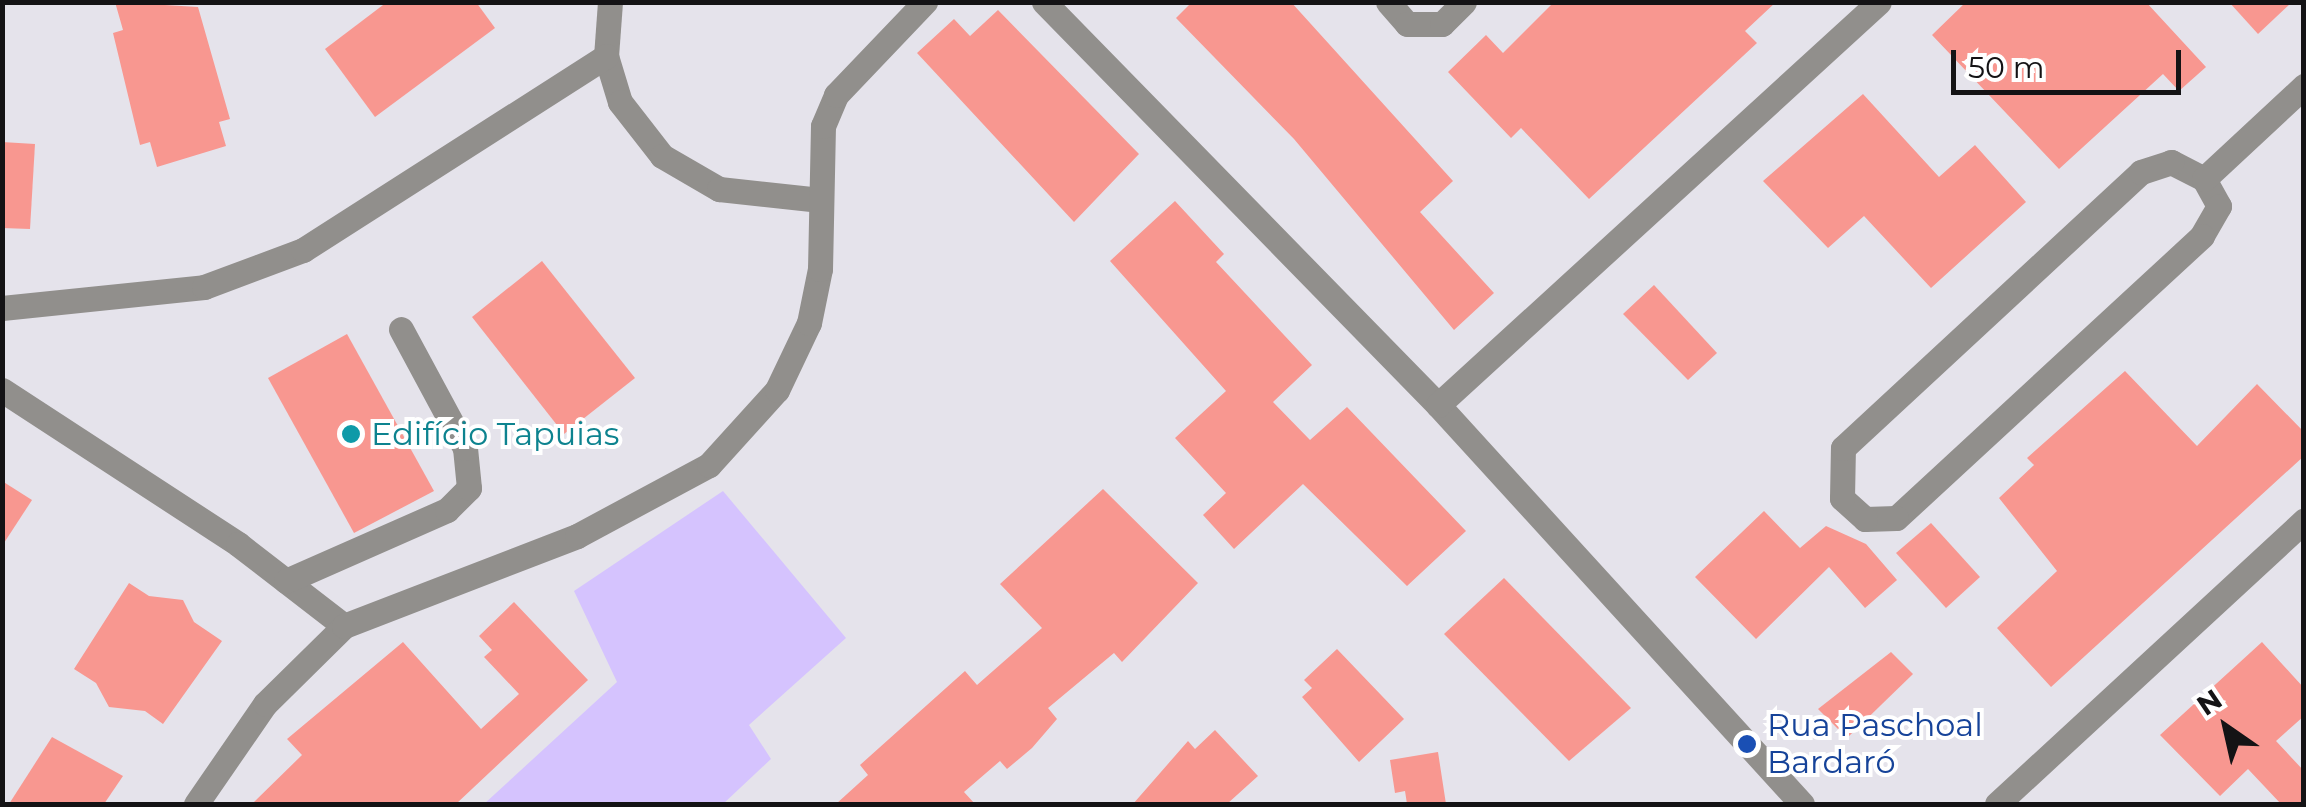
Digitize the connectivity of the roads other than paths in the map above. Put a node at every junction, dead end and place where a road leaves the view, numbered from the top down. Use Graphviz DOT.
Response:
graph roads {
  1 [pos="610,2"];
  2 [pos="924,2"];
  3 [pos="1044,2"];
  4 [pos="1388,2"];
  5 [pos="1464,2"];
  6 [pos="1879,2"];
  7 [pos="606,56"];
  8 [pos="2304,86"];
  9 [pos="2204,179"];
  10 [pos="820,200"];
  11 [pos="2,308"];
  12 [pos="400,329"];
  13 [pos="2,390"];
  14 [pos="1438,405"];
  15 [pos="2304,521"];
  16 [pos="286,581"];
  17 [pos="344,626"];
  18 [pos="196,804"];
  19 [pos="1802,804"];
  20 [pos="1997,804"];
  1 -- 7 [label="street"];
  2 -- 10 [label="street"];
  3 -- 14 [label="street"];
  4 -- 5 [label="street"];
  6 -- 14 [label="street"];
  7 -- 10 [label="street"];
  7 -- 11 [label="street"];
  8 -- 9 [label="street"];
  9 -- 9 [label="street"];
  10 -- 17 [label="street"];
  12 -- 16 [label="street"];
  13 -- 16 [label="street"];
  14 -- 19 [label="street"];
  15 -- 20 [label="street"];
  16 -- 17 [label="street"];
  17 -- 18 [label="street"];
}
